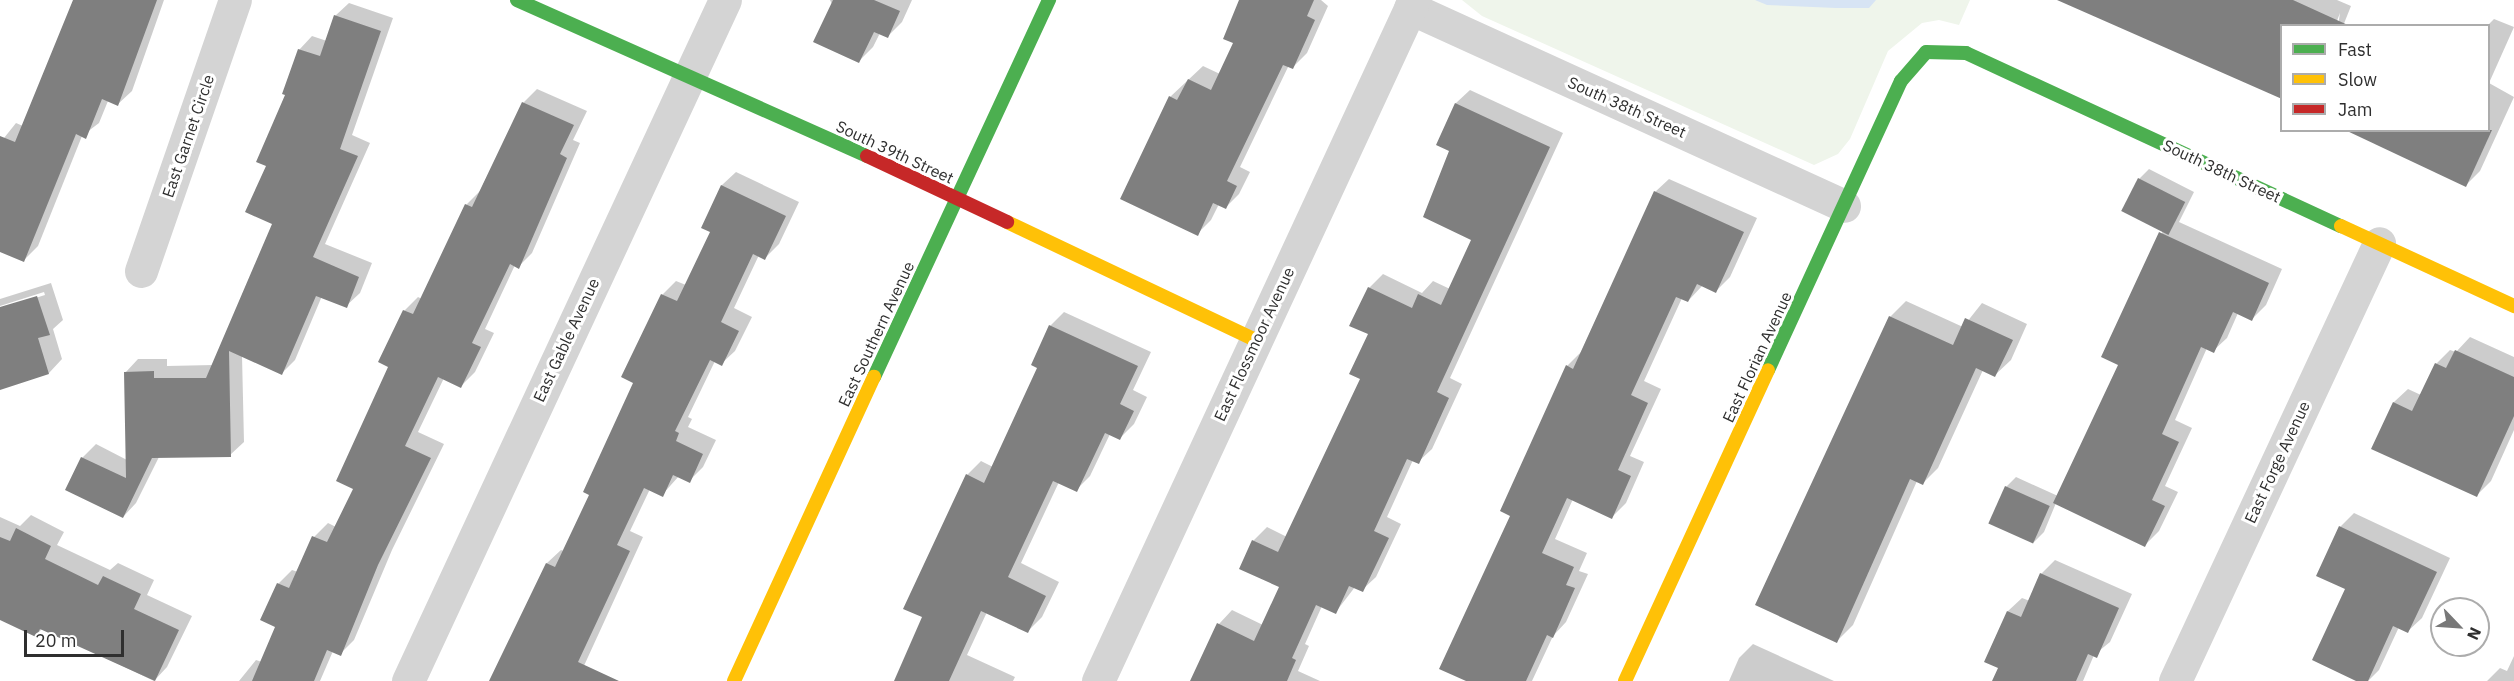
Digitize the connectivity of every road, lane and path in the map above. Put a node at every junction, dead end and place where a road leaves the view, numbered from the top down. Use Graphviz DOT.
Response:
graph roads {
  1 [pos="235,0"];
  2 [pos="517,0"];
  3 [pos="725,0"];
  4 [pos="1048,0"];
  5 [pos="1412,4"];
  6 [pos="1926,52"];
  7 [pos="688,77"];
  8 [pos="957,198"];
  9 [pos="1844,206"];
  10 [pos="2379,243"];
  11 [pos="141,271"];
  12 [pos="2514,306"];
  13 [pos="1256,340"];
  14 [pos="408,681"];
  15 [pos="734,681"];
  16 [pos="1098,681"];
  17 [pos="1625,681"];
  18 [pos="2175,681"];
  1 -- 11 [label="street, East Garnet Circle"];
  2 -- 7 [label="street, South 39th Street"];
  3 -- 7 [label="street, East Gable Avenue"];
  4 -- 8 [label="street, East Southern Avenue"];
  5 -- 9 [label="street, South 38th Street"];
  5 -- 13 [label="street, East Flossmoor Avenue"];
  6 -- 9 [label="street, East Florian Avenue"];
  6 -- 10 [label="street, South 38th Street"];
  7 -- 8 [label="street, South 39th Street"];
  7 -- 14 [label="street, East Gable Avenue"];
  8 -- 13 [label="street, South 39th Street"];
  8 -- 15 [label="street, East Southern Avenue"];
  9 -- 17 [label="street, East Florian Avenue"];
  10 -- 12 [label="street, South 38th Street"];
  10 -- 18 [label="street, East Forge Avenue"];
  13 -- 16 [label="street, East Flossmoor Avenue"];
}
